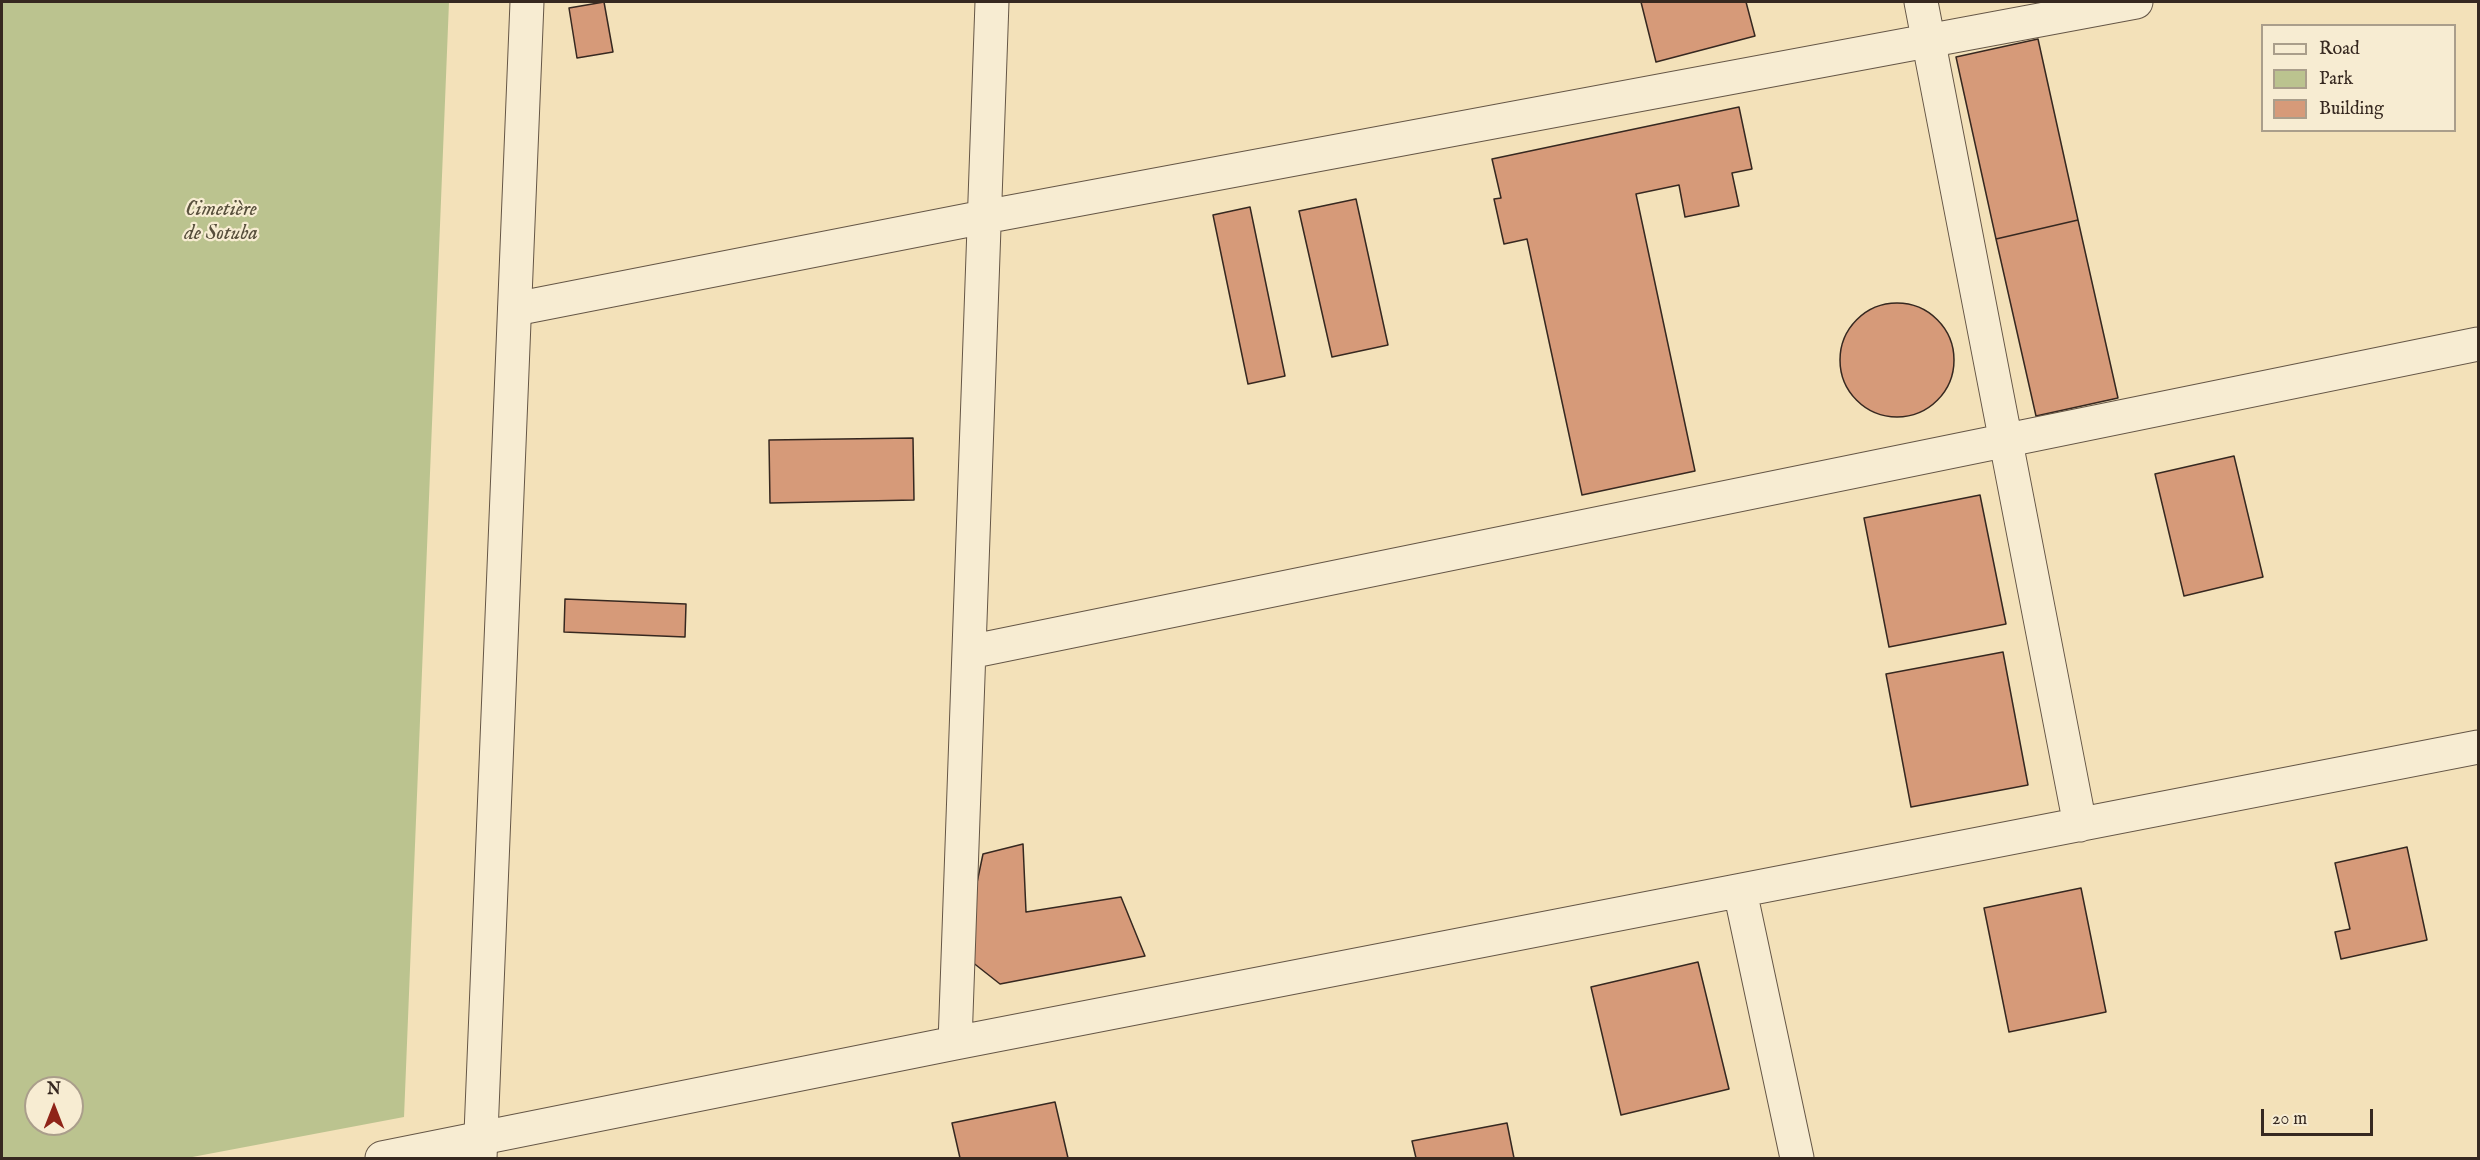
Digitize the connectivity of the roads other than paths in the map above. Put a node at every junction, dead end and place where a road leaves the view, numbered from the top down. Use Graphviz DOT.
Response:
graph roads {
  1 [pos="527,2"];
  2 [pos="992,2"];
  3 [pos="1921,2"];
  4 [pos="2136,2"];
  5 [pos="1928,40"];
  6 [pos="984,217"];
  7 [pos="515,309"];
  8 [pos="2478,344"];
  9 [pos="2006,441"];
  10 [pos="969,652"];
  11 [pos="2478,747"];
  12 [pos="2080,825"];
  13 [pos="1740,891"];
  14 [pos="955,1043"];
  15 [pos="480,1149"];
  16 [pos="382,1158"];
  17 [pos="1797,1158"];
  1 -- 7 [label="street"];
  2 -- 6 [label="street"];
  3 -- 5 [label="street"];
  4 -- 5 [label="street"];
  5 -- 6 [label="street"];
  5 -- 9 [label="street"];
  6 -- 7 [label="street"];
  6 -- 10 [label="street"];
  7 -- 15 [label="street"];
  8 -- 9 [label="street"];
  9 -- 10 [label="street"];
  9 -- 12 [label="street"];
  10 -- 14 [label="street"];
  11 -- 12 [label="street"];
  12 -- 13 [label="street"];
  13 -- 14 [label="street"];
  13 -- 17 [label="street"];
  14 -- 15 [label="street"];
  15 -- 16 [label="street"];
}
